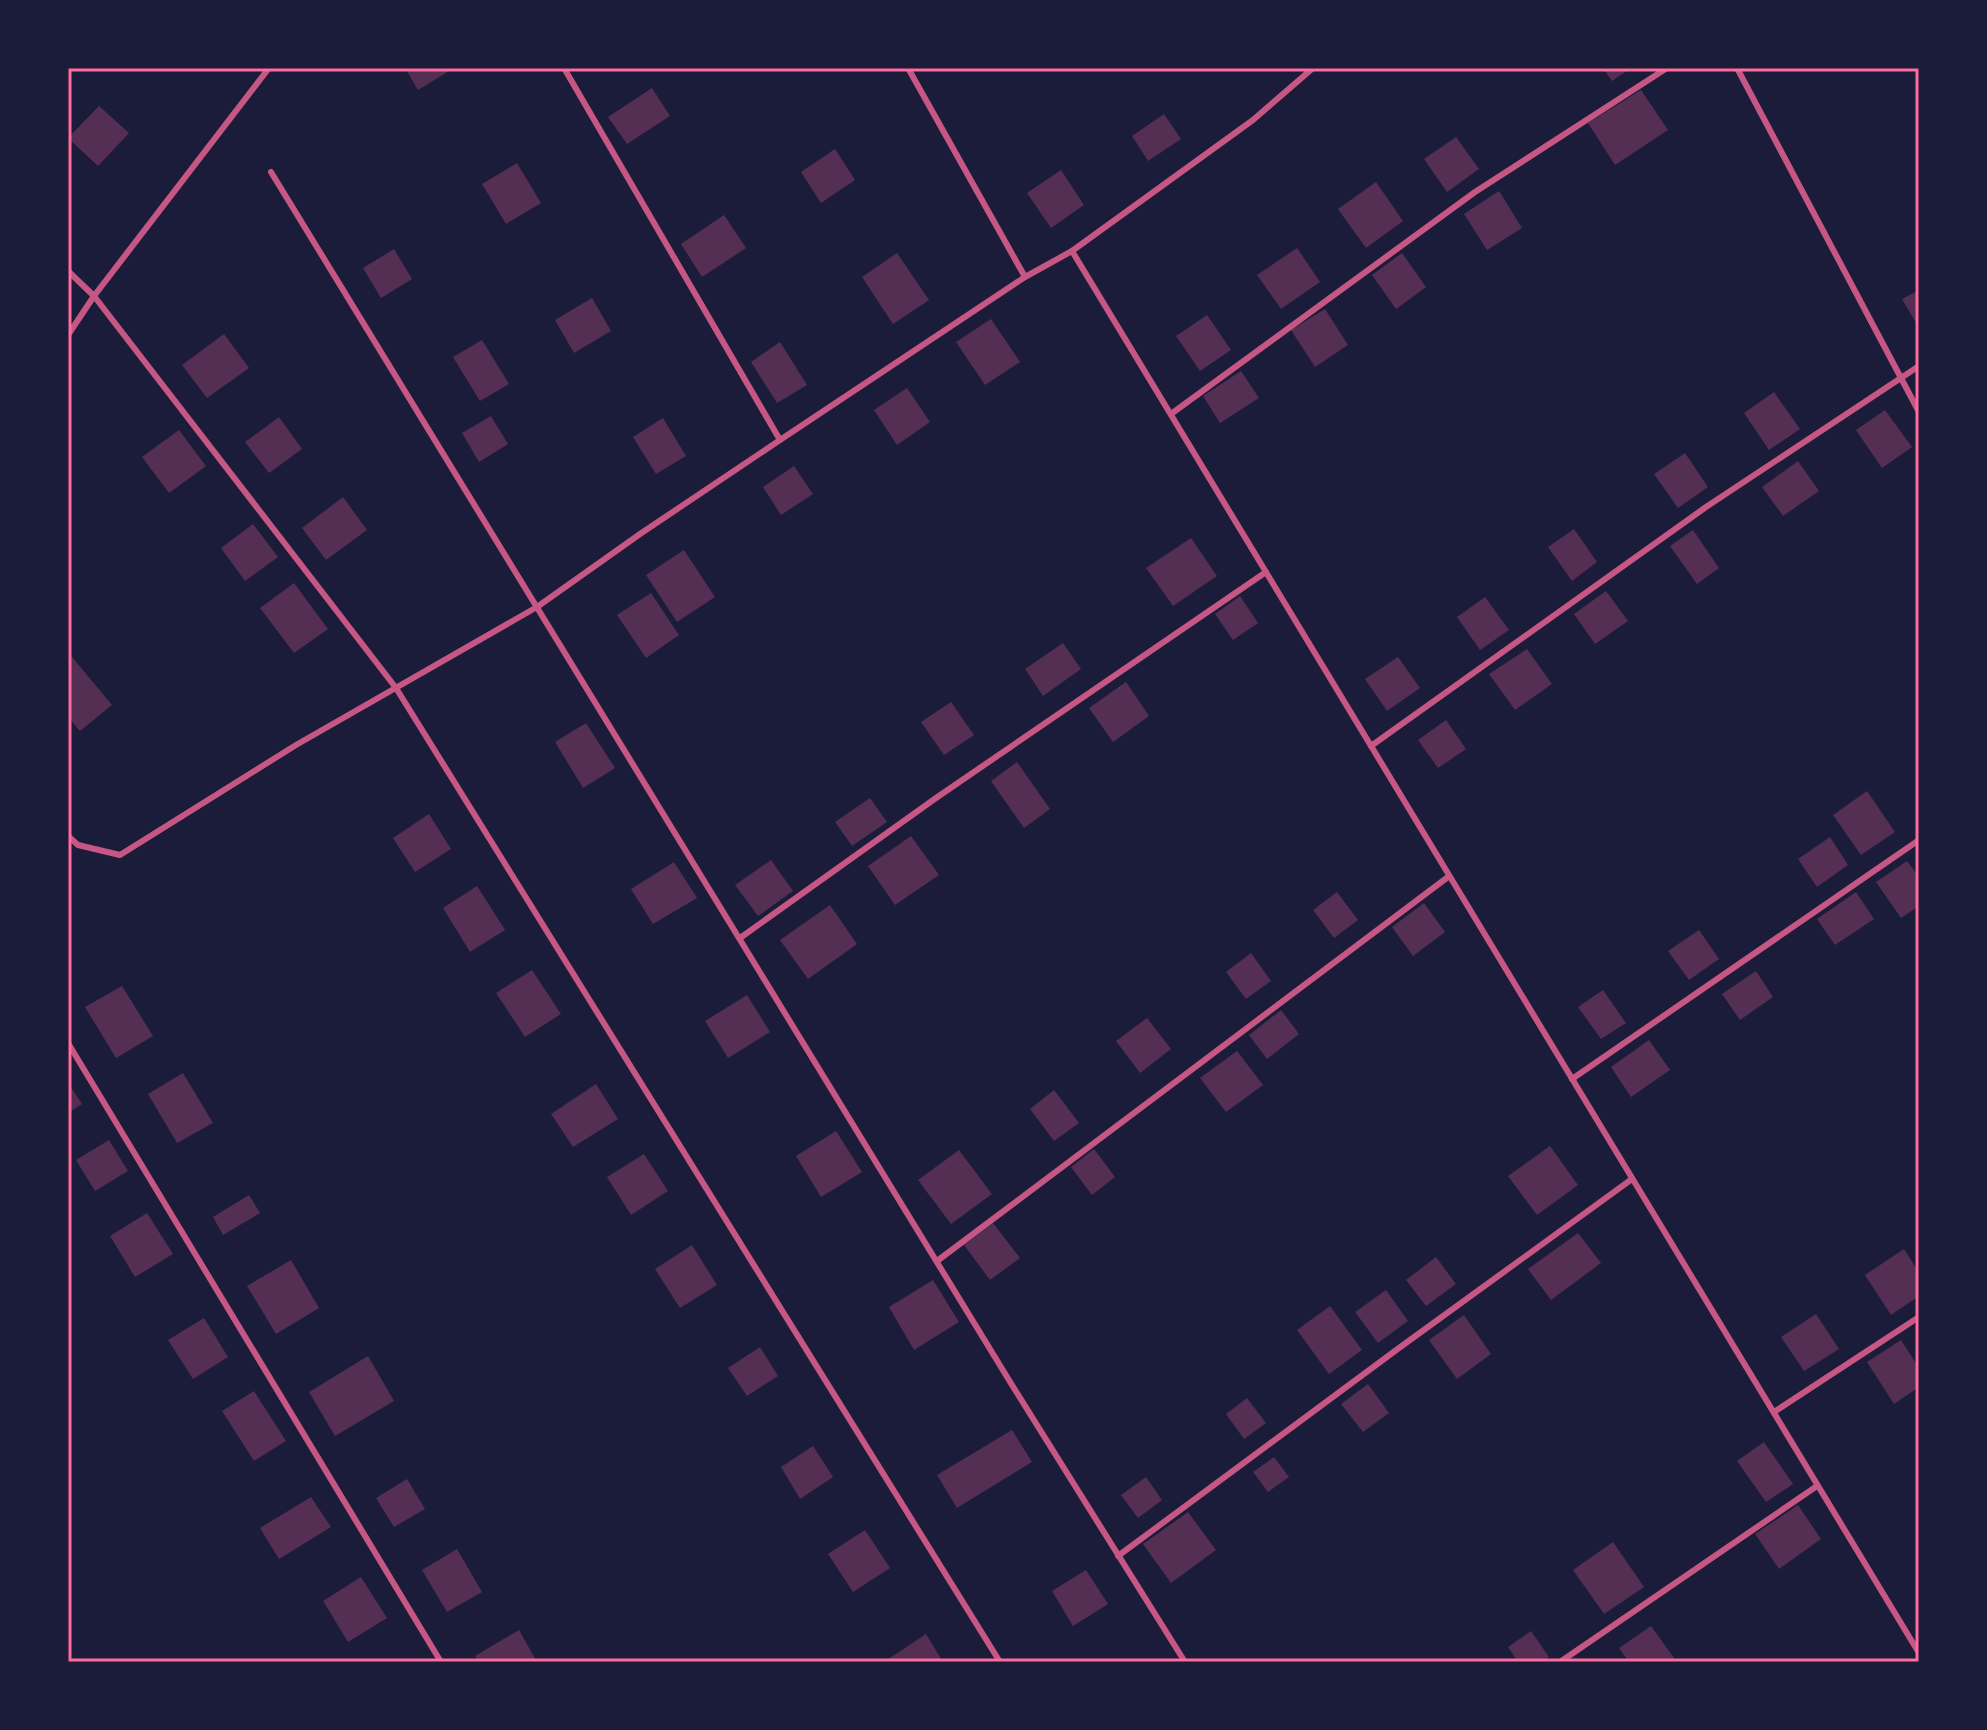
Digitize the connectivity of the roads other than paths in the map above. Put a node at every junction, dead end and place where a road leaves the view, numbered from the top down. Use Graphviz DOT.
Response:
graph roads {
  1 [pos="269,68"];
  2 [pos="564,68"];
  3 [pos="908,68"];
  4 [pos="1313,68"];
  5 [pos="1667,68"];
  6 [pos="1737,68"];
  7 [pos="271,172"];
  8 [pos="1072,251"];
  9 [pos="68,271"];
  10 [pos="1025,277"];
  11 [pos="94,296"];
  12 [pos="68,335"];
  13 [pos="1919,366"];
  14 [pos="1900,377"];
  15 [pos="1919,412"];
  16 [pos="1171,414"];
  17 [pos="780,440"];
  18 [pos="1266,572"];
  19 [pos="537,607"];
  20 [pos="396,688"];
  21 [pos="1371,746"];
  22 [pos="68,836"];
  23 [pos="1919,840"];
  24 [pos="1448,877"];
  25 [pos="740,938"];
  26 [pos="68,1043"];
  27 [pos="1572,1079"];
  28 [pos="1632,1179"];
  29 [pos="937,1261"];
  30 [pos="1919,1317"];
  31 [pos="1774,1412"];
  32 [pos="1817,1486"];
  33 [pos="1118,1556"];
  34 [pos="1919,1653"];
  35 [pos="441,1662"];
  36 [pos="1000,1662"];
  37 [pos="1185,1662"];
  38 [pos="1560,1662"];
  1 -- 11 [label="lane"];
  2 -- 17 [label="lane"];
  3 -- 10 [label="lane"];
  4 -- 8 [label="lane"];
  5 -- 16 [label="lane"];
  6 -- 14 [label="lane"];
  7 -- 19 [label="lane"];
  8 -- 10 [label="lane"];
  8 -- 16 [label="lane"];
  9 -- 11 [label="lane"];
  10 -- 17 [label="lane"];
  11 -- 12 [label="lane"];
  11 -- 20 [label="lane"];
  13 -- 14 [label="lane"];
  14 -- 15 [label="lane"];
  14 -- 21 [label="lane"];
  16 -- 18 [label="lane"];
  17 -- 19 [label="lane"];
  18 -- 21 [label="lane"];
  18 -- 25 [label="lane"];
  19 -- 20 [label="lane"];
  19 -- 25 [label="lane"];
  20 -- 22 [label="lane"];
  20 -- 36 [label="lane"];
  21 -- 24 [label="lane"];
  23 -- 27 [label="lane"];
  24 -- 27 [label="lane"];
  24 -- 29 [label="lane"];
  25 -- 29 [label="lane"];
  26 -- 35 [label="lane"];
  27 -- 28 [label="lane"];
  28 -- 31 [label="lane"];
  28 -- 33 [label="lane"];
  29 -- 33 [label="lane"];
  30 -- 31 [label="lane"];
  31 -- 32 [label="lane"];
  32 -- 34 [label="lane"];
  32 -- 38 [label="lane"];
  33 -- 37 [label="lane"];
}
